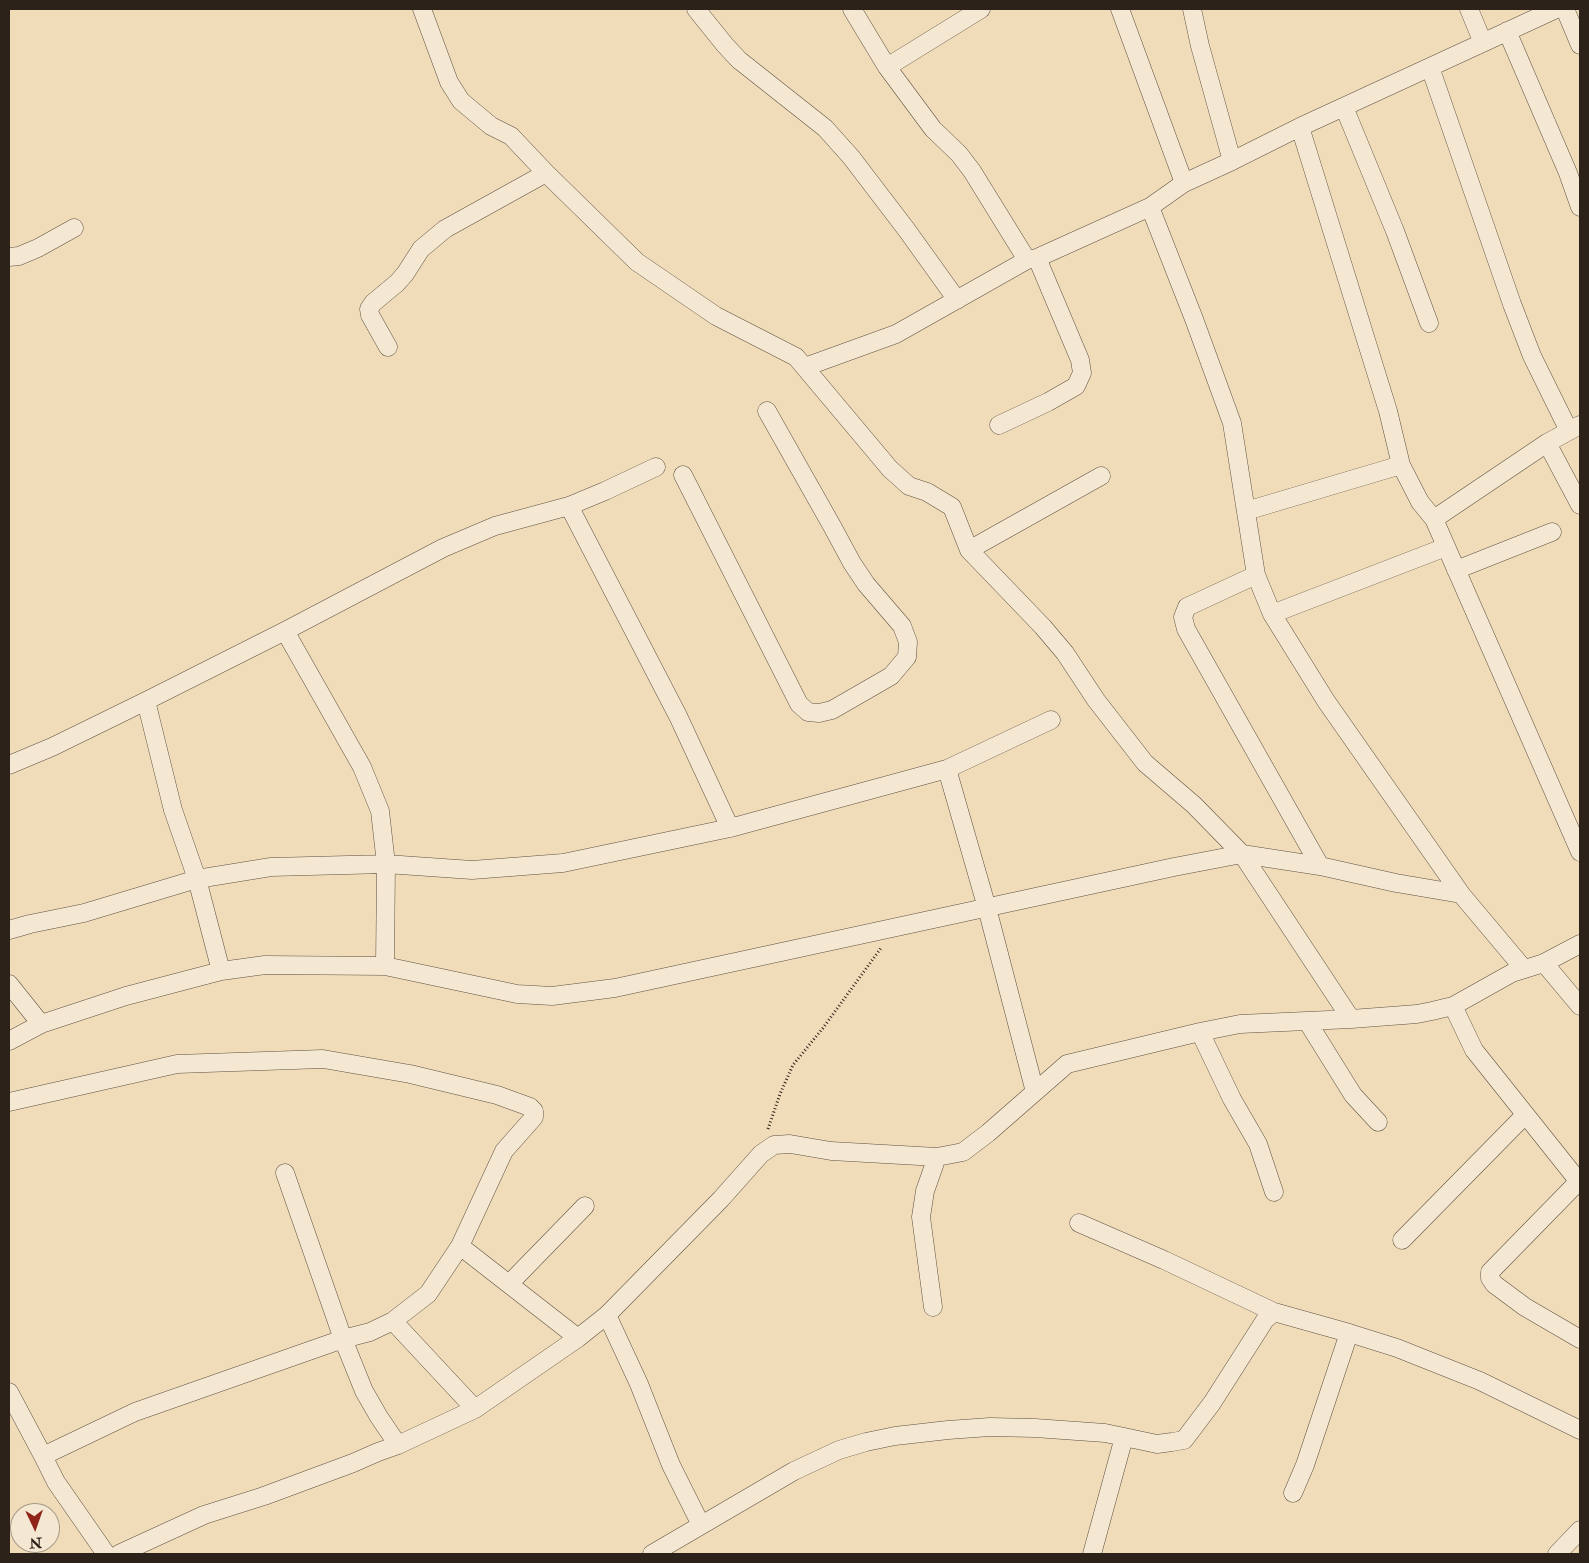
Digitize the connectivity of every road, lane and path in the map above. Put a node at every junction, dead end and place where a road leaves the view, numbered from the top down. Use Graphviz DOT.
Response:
graph roads {
  1 [pos="422,9"];
  2 [pos="696,9"];
  3 [pos="852,9"];
  4 [pos="981,9"];
  5 [pos="1120,9"];
  6 [pos="1192,9"];
  7 [pos="1469,9"];
  8 [pos="1556,9"];
  9 [pos="1566,9"];
  10 [pos="1507,31"];
  11 [pos="1483,43"];
  12 [pos="1580,45"];
  13 [pos="1430,67"];
  14 [pos="887,68"];
  15 [pos="1344,107"];
  16 [pos="1300,127"];
  17 [pos="1232,161"];
  18 [pos="546,173"];
  19 [pos="1184,183"];
  20 [pos="1580,207"];
  21 [pos="1150,208"];
  22 [pos="74,228"];
  23 [pos="9,257"];
  24 [pos="1032,259"];
  25 [pos="957,300"];
  26 [pos="1429,324"];
  27 [pos="388,347"];
  28 [pos="805,367"];
  29 [pos="766,411"];
  30 [pos="999,425"];
  31 [pos="1575,428"];
  32 [pos="1547,443"];
  33 [pos="1400,465"];
  34 [pos="656,468"];
  35 [pos="683,475"];
  36 [pos="1101,476"];
  37 [pos="1580,504"];
  38 [pos="569,506"];
  39 [pos="1246,511"];
  40 [pos="1434,519"];
  41 [pos="1552,532"];
  42 [pos="1446,547"];
  43 [pos="970,550"];
  44 [pos="1456,570"];
  45 [pos="1256,575"];
  46 [pos="1272,614"];
  47 [pos="285,631"];
  48 [pos="146,701"];
  49 [pos="1052,720"];
  50 [pos="9,765"];
  51 [pos="947,769"];
  52 [pos="730,828"];
  53 [pos="1580,852"];
  54 [pos="1242,854"];
  55 [pos="386,864"];
  56 [pos="1320,866"];
  57 [pos="197,879"];
  58 [pos="1461,894"];
  59 [pos="986,908"];
  60 [pos="895,928"];
  61 [pos="9,930"];
  62 [pos="1580,944"];
  63 [pos="1544,963"];
  64 [pos="385,966"];
  65 [pos="1524,969"];
  66 [pos="221,971"];
  67 [pos="9,984"];
  68 [pos="1453,1006"];
  69 [pos="1580,1006"];
  70 [pos="1351,1019"];
  71 [pos="1307,1021"];
  72 [pos="40,1024"];
  73 [pos="1200,1032"];
  74 [pos="9,1042"];
  75 [pos="1035,1092"];
  76 [pos="9,1102"];
  77 [pos="1526,1115"];
  78 [pos="1378,1122"];
  79 [pos="761,1154"];
  80 [pos="938,1157"];
  81 [pos="285,1173"];
  82 [pos="1580,1182"];
  83 [pos="1274,1192"];
  84 [pos="585,1206"];
  85 [pos="1079,1223"];
  86 [pos="1402,1240"];
  87 [pos="460,1246"];
  88 [pos="509,1284"];
  89 [pos="934,1307"];
  90 [pos="1274,1312"];
  91 [pos="607,1315"];
  92 [pos="393,1321"];
  93 [pos="1349,1332"];
  94 [pos="578,1338"];
  95 [pos="343,1339"];
  96 [pos="1580,1339"];
  97 [pos="9,1392"];
  98 [pos="475,1409"];
  99 [pos="1580,1430"];
  100 [pos="1124,1437"];
  101 [pos="398,1444"];
  102 [pos="43,1456"];
  103 [pos="1293,1493"];
  104 [pos="701,1525"];
  105 [pos="1580,1530"];
  106 [pos="106,1554"];
  107 [pos="119,1554"];
  108 [pos="652,1554"];
  109 [pos="1092,1554"];
  110 [pos="1557,1554"];
  1 -- 18 [label="street"];
  2 -- 25 [label="street"];
  3 -- 14 [label="street"];
  4 -- 14 [label="street"];
  5 -- 19 [label="street"];
  6 -- 17 [label="street"];
  7 -- 11 [label="street"];
  8 -- 10 [label="street"];
  9 -- 12 [label="street"];
  10 -- 11 [label="street"];
  10 -- 20 [label="street"];
  11 -- 13 [label="street"];
  13 -- 15 [label="street"];
  13 -- 31 [label="street"];
  14 -- 24 [label="street"];
  15 -- 16 [label="street"];
  15 -- 26 [label="street"];
  16 -- 17 [label="street"];
  16 -- 33 [label="street"];
  17 -- 19 [label="street"];
  18 -- 27 [label="street"];
  18 -- 28 [label="street"];
  19 -- 21 [label="street"];
  21 -- 24 [label="street"];
  21 -- 39 [label="street"];
  22 -- 23 [label="street"];
  24 -- 25 [label="street"];
  24 -- 30 [label="street"];
  25 -- 28 [label="street"];
  28 -- 43 [label="street"];
  29 -- 35 [label="street"];
  31 -- 32 [label="street"];
  32 -- 37 [label="street"];
  32 -- 40 [label="street"];
  33 -- 39 [label="street"];
  33 -- 40 [label="street"];
  34 -- 38 [label="street"];
  36 -- 43 [label="street"];
  38 -- 47 [label="street"];
  38 -- 52 [label="street"];
  39 -- 45 [label="street"];
  40 -- 42 [label="street"];
  41 -- 44 [label="street"];
  42 -- 44 [label="street"];
  42 -- 46 [label="street"];
  43 -- 54 [label="street"];
  44 -- 53 [label="street"];
  45 -- 46 [label="street"];
  45 -- 56 [label="street"];
  46 -- 58 [label="street"];
  47 -- 48 [label="street"];
  47 -- 55 [label="street"];
  48 -- 50 [label="street"];
  48 -- 57 [label="street"];
  49 -- 51 [label="street"];
  51 -- 52 [label="street"];
  51 -- 59 [label="street"];
  52 -- 55 [label="street"];
  54 -- 56 [label="street"];
  54 -- 59 [label="street"];
  54 -- 70 [label="street"];
  55 -- 57 [label="street"];
  55 -- 64 [label="street"];
  56 -- 58 [label="street"];
  57 -- 61 [label="street"];
  57 -- 66 [label="street"];
  58 -- 65 [label="street"];
  59 -- 60 [label="street"];
  59 -- 75 [label="street"];
  60 -- 64 [label="street"];
  60 -- 79 [label="path"];
  62 -- 63 [label="street"];
  63 -- 65 [label="street"];
  63 -- 69 [label="street"];
  64 -- 66 [label="street"];
  65 -- 68 [label="street"];
  66 -- 72 [label="street"];
  67 -- 72 [label="street"];
  68 -- 70 [label="street"];
  68 -- 77 [label="street"];
  70 -- 71 [label="street"];
  71 -- 73 [label="street"];
  71 -- 78 [label="street"];
  72 -- 74 [label="street"];
  73 -- 75 [label="street"];
  73 -- 83 [label="street"];
  75 -- 80 [label="street"];
  76 -- 87 [label="street"];
  77 -- 82 [label="street"];
  77 -- 86 [label="street"];
  79 -- 80 [label="street"];
  79 -- 91 [label="street"];
  80 -- 89 [label="street"];
  81 -- 95 [label="street"];
  82 -- 96 [label="street"];
  84 -- 88 [label="street"];
  85 -- 90 [label="street"];
  87 -- 88 [label="street"];
  87 -- 92 [label="street"];
  88 -- 94 [label="street"];
  90 -- 93 [label="street"];
  90 -- 100 [label="street"];
  91 -- 94 [label="street"];
  91 -- 104 [label="street"];
  92 -- 95 [label="street"];
  92 -- 98 [label="street"];
  93 -- 99 [label="street"];
  93 -- 103 [label="street"];
  94 -- 98 [label="street"];
  95 -- 101 [label="street"];
  95 -- 102 [label="street"];
  97 -- 102 [label="street"];
  98 -- 101 [label="street"];
  100 -- 104 [label="street"];
  100 -- 109 [label="street"];
  101 -- 107 [label="street"];
  102 -- 106 [label="street"];
  104 -- 108 [label="street"];
  105 -- 110 [label="street"];
}
